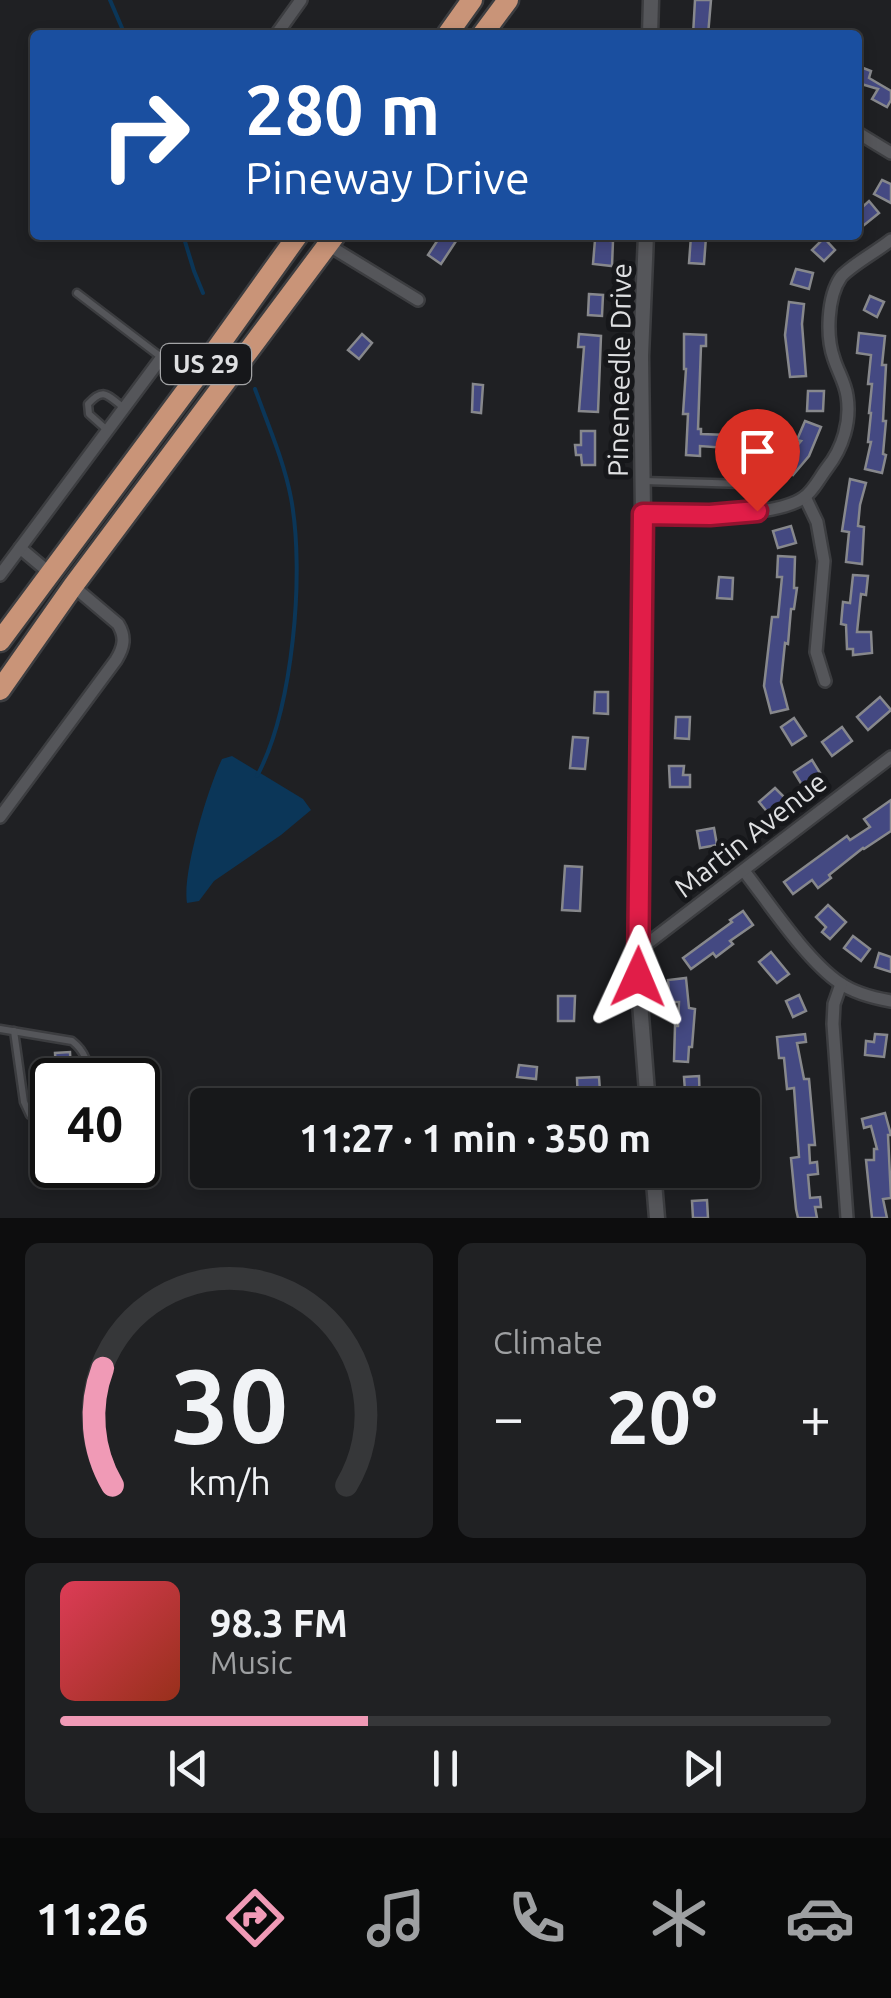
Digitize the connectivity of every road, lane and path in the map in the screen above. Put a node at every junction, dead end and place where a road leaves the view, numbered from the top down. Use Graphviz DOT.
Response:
graph roads {
  1 [pos="301,0"];
  2 [pos="472,0"];
  3 [pos="508,0"];
  4 [pos="650,0"];
  5 [pos="280,30"];
  6 [pos="450,30"];
  7 [pos="486,30"];
  8 [pos="650,30"];
  9 [pos="862,135"];
  10 [pos="891,153"];
  11 [pos="294,240"];
  12 [pos="326,240"];
  13 [pos="330,240"];
  14 [pos="646,240"];
  15 [pos="891,240"];
  16 [pos="77,293"];
  17 [pos="418,300"];
  18 [pos="162,357"];
  19 [pos="126,408"];
  20 [pos="167,417"];
  21 [pos="108,431"];
  22 [pos="736,441"];
  23 [pos="642,481"];
  24 [pos="805,498"];
  25 [pos="643,514"];
  26 [pos="20,548"];
  27 [pos="51,574"];
  28 [pos="0,575"];
  29 [pos="74,586"];
  30 [pos="0,641"];
  31 [pos="825,681"];
  32 [pos="0,690"];
  33 [pos="891,757"];
  34 [pos="0,818"];
  35 [pos="744,871"];
  36 [pos="639,950"];
  37 [pos="841,984"];
  38 [pos="891,1002"];
  39 [pos="0,1029"];
  40 [pos="14,1031"];
  41 [pos="86,1058"];
  42 [pos="647,1088"];
  43 [pos="30,1115"];
  44 [pos="654,1188"];
  45 [pos="657,1218"];
  46 [pos="847,1218"];
  1 -- 5 [label="street"];
  2 -- 6 [label="highway"];
  3 -- 7 [label="highway"];
  4 -- 8 [label="street"];
  9 -- 10 [label="street"];
  11 -- 20 [label="highway, US 29"];
  12 -- 29 [label="highway, US 29"];
  13 -- 17 [label="street"];
  14 -- 23 [label="street, Pineneedle Drive"];
  15 -- 24 [label="street"];
  16 -- 18 [label="lane"];
  18 -- 19 [label="street"];
  19 -- 21 [label="street"];
  19 -- 21 [label="lane"];
  20 -- 27 [label="highway, US 29"];
  20 -- 29 [label="highway"];
  21 -- 26 [label="street"];
  22 -- 23 [label="lane"];
  23 -- 25 [label="street, Pineneedle Drive"];
  24 -- 25 [label="street"];
  24 -- 31 [label="street"];
  25 -- 36 [label="street, Pineneedle Drive"];
  26 -- 27 [label="street"];
  26 -- 28 [label="street"];
  27 -- 30 [label="highway, US 29"];
  29 -- 32 [label="highway, US 29"];
  29 -- 34 [label="street"];
  33 -- 35 [label="street, Martin Avenue"];
  35 -- 36 [label="street, Martin Avenue"];
  35 -- 37 [label="street"];
  36 -- 42 [label="street, Pineneedle Drive"];
  37 -- 38 [label="street"];
  37 -- 46 [label="street"];
  39 -- 40 [label="lane"];
  40 -- 41 [label="lane"];
  40 -- 43 [label="lane"];
  44 -- 45 [label="street"];
}
